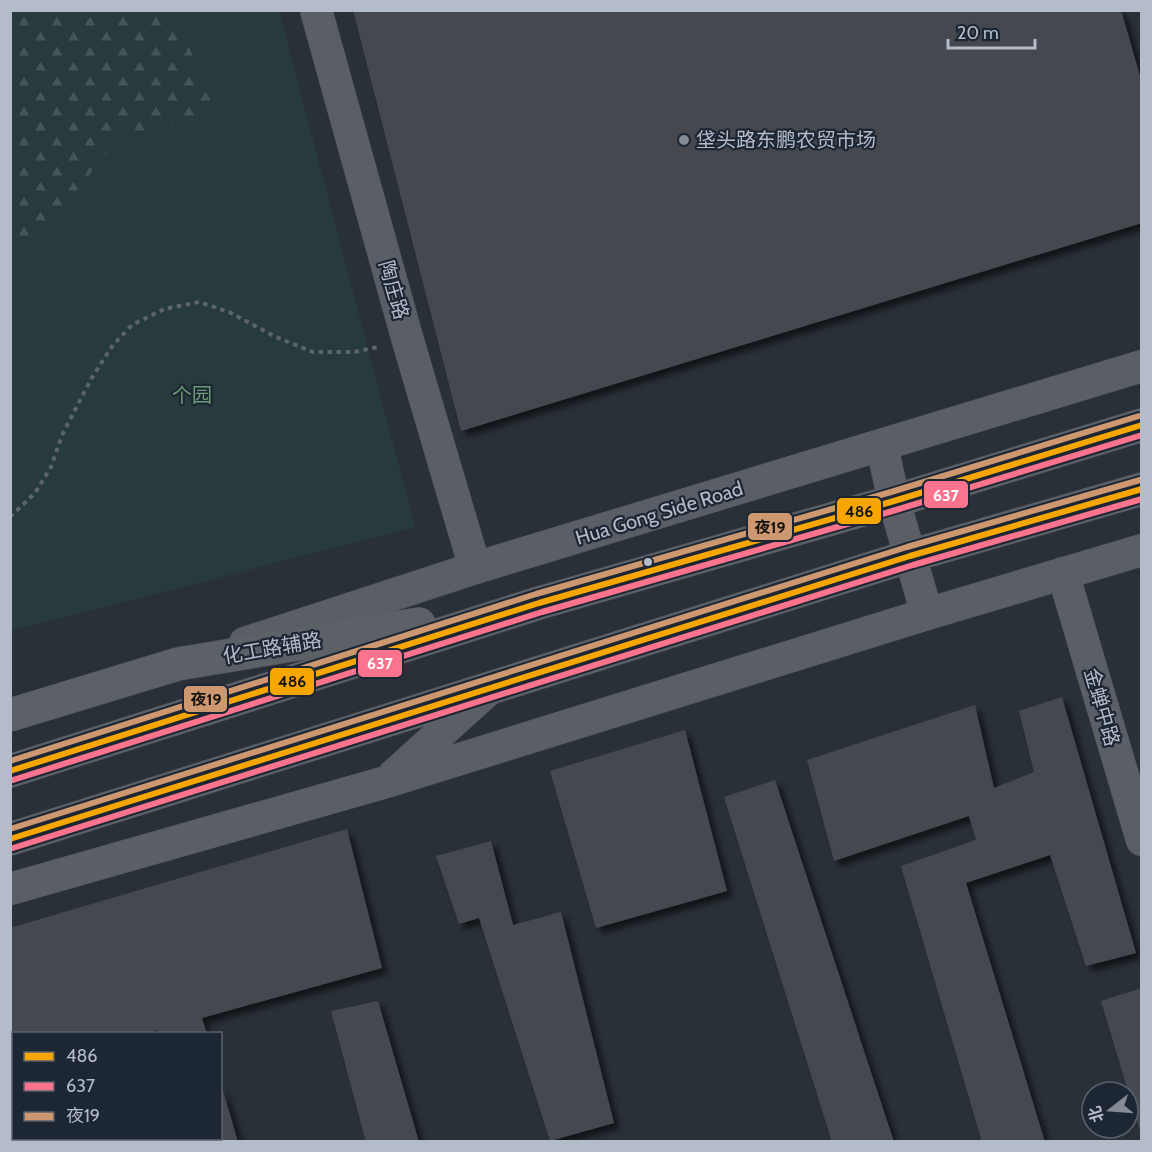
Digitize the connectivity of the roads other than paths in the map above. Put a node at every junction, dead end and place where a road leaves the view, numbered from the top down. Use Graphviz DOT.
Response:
graph roads {
  1 [pos="316,10"];
  2 [pos="1142,366"];
  3 [pos="1142,425"];
  4 [pos="882,446"];
  5 [pos="1142,489"];
  6 [pos="894,501"];
  7 [pos="1142,550"];
  8 [pos="910,556"];
  9 [pos="475,568"];
  10 [pos="1063,573"];
  11 [pos="539,603"];
  12 [pos="927,614"];
  13 [pos="178,664"];
  14 [pos="488,690"];
  15 [pos="10,714"];
  16 [pos="10,771"];
  17 [pos="386,782"];
  18 [pos="10,839"];
  19 [pos="1142,840"];
  20 [pos="10,889"];
  1 -- 9 [label="street, 陶庄路"];
  2 -- 4 [label="street, Hua Gong Side Road"];
  3 -- 6 [label="main road"];
  4 -- 6 [label="street"];
  4 -- 9 [label="street, Hua Gong Side Road"];
  5 -- 8 [label="main road"];
  6 -- 8 [label="street"];
  6 -- 11 [label="main road"];
  7 -- 10 [label="street"];
  8 -- 12 [label="street"];
  8 -- 14 [label="main road"];
  9 -- 13 [label="street, Hua Gong Side Road"];
  10 -- 12 [label="street"];
  10 -- 19 [label="street, 金蝉中路"];
  11 -- 13 [label="main road, 化工路辅路"];
  11 -- 16 [label="main road"];
  12 -- 17 [label="street"];
  13 -- 15 [label="main road, 化工路辅路"];
  14 -- 17 [label="street"];
  14 -- 18 [label="main road"];
  17 -- 20 [label="street"];
}
